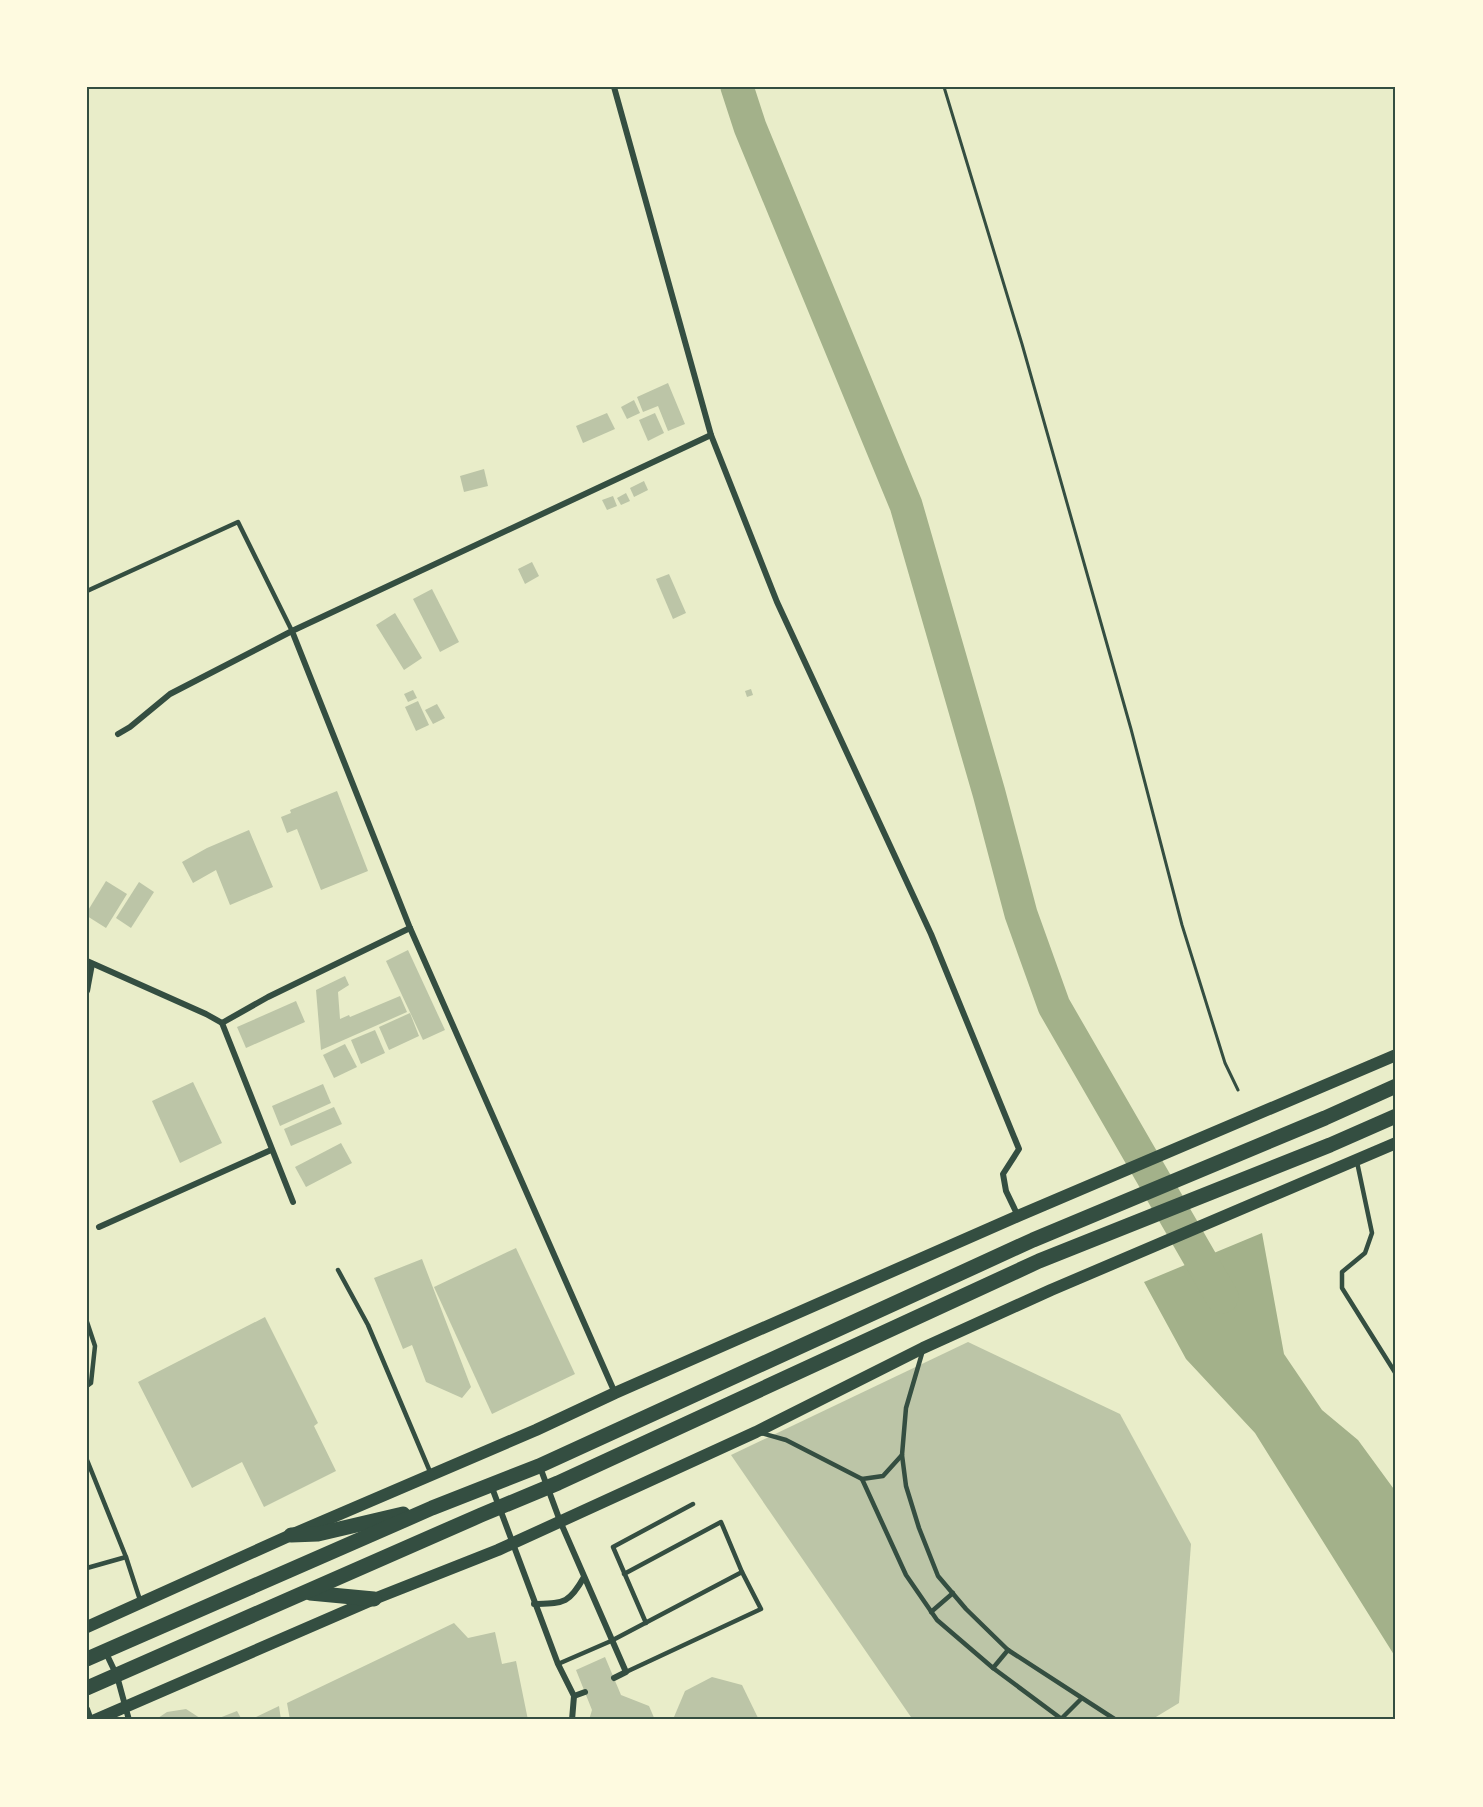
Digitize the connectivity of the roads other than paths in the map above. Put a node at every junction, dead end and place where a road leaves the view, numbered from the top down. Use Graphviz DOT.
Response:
graph roads {
  1 [pos="614,87"];
  2 [pos="711,435"];
  3 [pos="87,591"];
  4 [pos="292,631"];
  5 [pos="118,734"];
  6 [pos="410,928"];
  7 [pos="90,963"];
  8 [pos="87,991"];
  9 [pos="222,1023"];
  10 [pos="1396,1054"];
  11 [pos="1396,1086"];
  12 [pos="1396,1116"];
  13 [pos="1396,1143"];
  14 [pos="271,1150"];
  15 [pos="1356,1159"];
  16 [pos="293,1202"];
  17 [pos="1021,1215"];
  18 [pos="99,1227"];
  19 [pos="338,1270"];
  20 [pos="87,1322"];
  21 [pos="923,1348"];
  22 [pos="1396,1374"];
  23 [pos="87,1386"];
  24 [pos="615,1393"];
  25 [pos="756,1432"];
  26 [pos="902,1455"];
  27 [pos="87,1460"];
  28 [pos="539,1466"];
  29 [pos="431,1474"];
  30 [pos="862,1479"];
  31 [pos="490,1485"];
  32 [pos="548,1488"];
  33 [pos="693,1504"];
  34 [pos="432,1508"];
  35 [pos="499,1508"];
  36 [pos="560,1521"];
  37 [pos="291,1535"];
  38 [pos="512,1542"];
  39 [pos="126,1557"];
  40 [pos="87,1568"];
  41 [pos="742,1572"];
  42 [pos="624,1574"];
  43 [pos="584,1577"];
  44 [pos="307,1593"];
  45 [pos="953,1593"];
  46 [pos="374,1599"];
  47 [pos="141,1603"];
  48 [pos="534,1604"];
  49 [pos="931,1612"];
  50 [pos="646,1623"];
  51 [pos="87,1627"];
  52 [pos="611,1641"];
  53 [pos="1008,1650"];
  54 [pos="106,1652"];
  55 [pos="87,1659"];
  56 [pos="558,1664"];
  57 [pos="993,1668"];
  58 [pos="626,1672"];
  59 [pos="117,1676"];
  60 [pos="614,1678"];
  61 [pos="87,1689"];
  62 [pos="585,1692"];
  63 [pos="574,1696"];
  64 [pos="1081,1699"];
  65 [pos="126,1707"];
  66 [pos="87,1710"];
  67 [pos="1063,1719"];
  68 [pos="93,1720"];
  69 [pos="129,1720"];
  70 [pos="572,1720"];
  71 [pos="1116,1720"];
  1 -- 2 [label="street"];
  2 -- 4 [label="street"];
  2 -- 17 [label="street"];
  3 -- 4 [label="lane"];
  4 -- 5 [label="street"];
  4 -- 6 [label="street"];
  6 -- 9 [label="street"];
  6 -- 24 [label="street"];
  7 -- 8 [label="street"];
  7 -- 9 [label="street"];
  9 -- 14 [label="street"];
  10 -- 17 [label="main road"];
  11 -- 28 [label="highway"];
  12 -- 32 [label="highway"];
  13 -- 15 [label="main road"];
  14 -- 16 [label="street"];
  14 -- 18 [label="street"];
  15 -- 21 [label="main road"];
  15 -- 22 [label="lane"];
  17 -- 24 [label="main road"];
  19 -- 29 [label="lane"];
  20 -- 23 [label="lane"];
  21 -- 25 [label="main road"];
  21 -- 26 [label="lane"];
  24 -- 29 [label="main road"];
  25 -- 30 [label="lane"];
  25 -- 36 [label="main road"];
  26 -- 30 [label="lane"];
  26 -- 45 [label="lane"];
  27 -- 39 [label="lane"];
  28 -- 31 [label="highway"];
  28 -- 32 [label="street"];
  29 -- 37 [label="main road"];
  30 -- 49 [label="lane"];
  31 -- 34 [label="highway"];
  31 -- 35 [label="street"];
  32 -- 35 [label="highway"];
  32 -- 36 [label="street"];
  33 -- 42 [label="lane"];
  34 -- 37 [label="highway"];
  34 -- 54 [label="highway"];
  35 -- 38 [label="street"];
  35 -- 44 [label="highway"];
  36 -- 38 [label="main road"];
  36 -- 43 [label="street"];
  37 -- 47 [label="main road"];
  38 -- 46 [label="main road"];
  38 -- 48 [label="street"];
  39 -- 40 [label="lane"];
  39 -- 47 [label="lane"];
  41 -- 42 [label="lane"];
  41 -- 50 [label="lane"];
  41 -- 58 [label="lane"];
  42 -- 50 [label="lane"];
  43 -- 48 [label="street"];
  43 -- 52 [label="street"];
  44 -- 46 [label="highway"];
  44 -- 59 [label="highway"];
  45 -- 49 [label="lane"];
  45 -- 53 [label="lane"];
  46 -- 65 [label="main road"];
  47 -- 51 [label="main road"];
  48 -- 56 [label="street"];
  49 -- 57 [label="lane"];
  50 -- 52 [label="lane"];
  52 -- 56 [label="lane"];
  52 -- 58 [label="street"];
  53 -- 57 [label="lane"];
  53 -- 64 [label="lane"];
  54 -- 55 [label="highway"];
  54 -- 59 [label="street"];
  56 -- 63 [label="street"];
  57 -- 67 [label="lane"];
  58 -- 60 [label="street"];
  59 -- 61 [label="highway"];
  59 -- 65 [label="street"];
  62 -- 63 [label="street"];
  63 -- 70 [label="street"];
  64 -- 67 [label="lane"];
  64 -- 71 [label="lane"];
  65 -- 68 [label="main road"];
  65 -- 69 [label="street"];
  66 -- 68 [label="street"];
}
